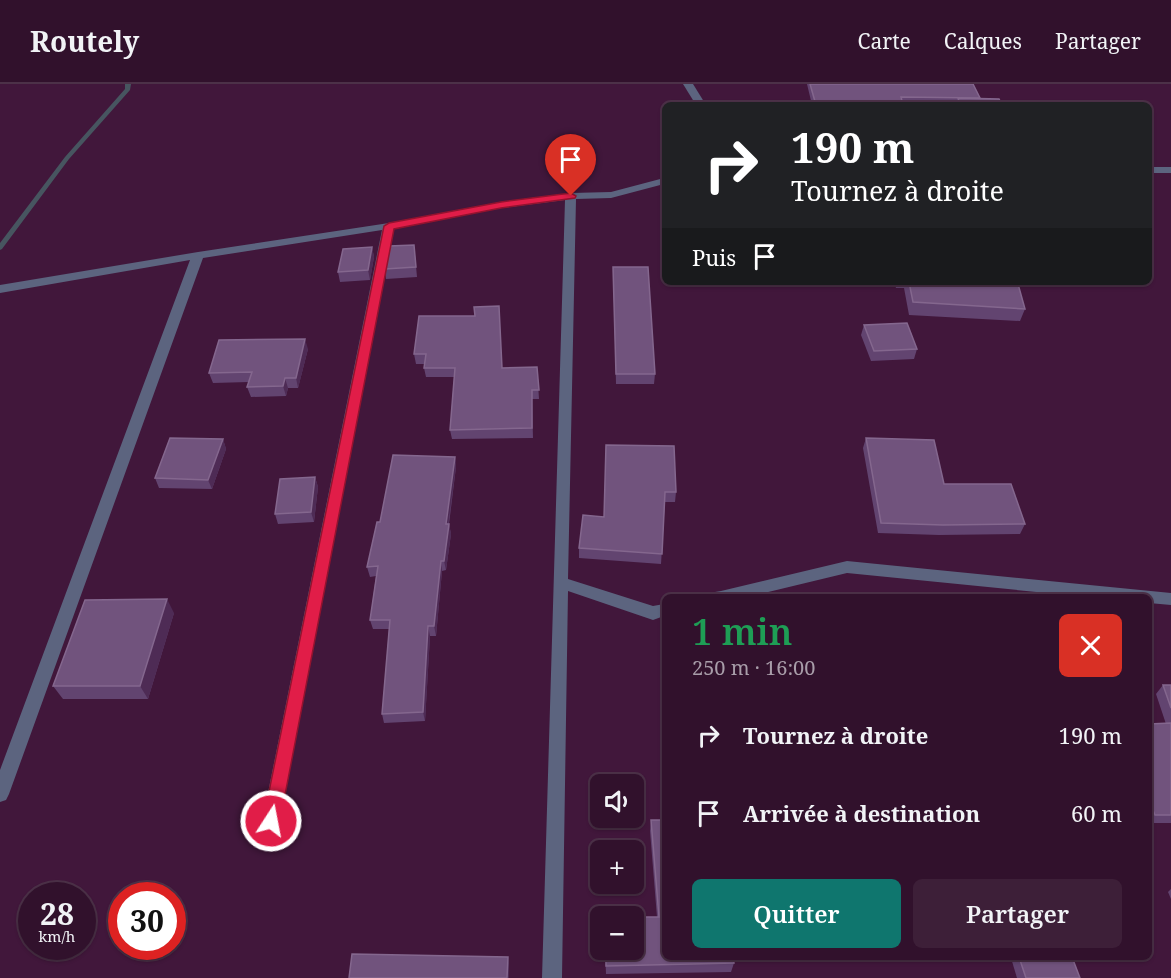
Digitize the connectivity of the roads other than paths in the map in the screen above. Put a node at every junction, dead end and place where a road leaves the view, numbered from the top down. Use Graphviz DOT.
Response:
graph roads {
  1 [pos="688,84"];
  2 [pos="699,102"];
  3 [pos="1152,170"];
  4 [pos="1171,171"];
  5 [pos="662,182"];
  6 [pos="571,196"];
  7 [pos="389,226"];
  8 [pos="198,255"];
  9 [pos="0,289"];
  10 [pos="562,583"];
  11 [pos="734,594"];
  12 [pos="1120,594"];
  13 [pos="1152,597"];
  14 [pos="1171,599"];
  15 [pos="662,611"];
  16 [pos="0,794"];
  17 [pos="267,842"];
  18 [pos="552,978"];
  1 -- 2 [label="street"];
  3 -- 4 [label="street"];
  5 -- 6 [label="street"];
  6 -- 7 [label="street"];
  6 -- 10 [label="street"];
  7 -- 8 [label="street"];
  7 -- 17 [label="street"];
  8 -- 9 [label="street"];
  8 -- 16 [label="street"];
  10 -- 15 [label="street"];
  10 -- 18 [label="street"];
  11 -- 12 [label="street"];
  13 -- 14 [label="street"];
}
